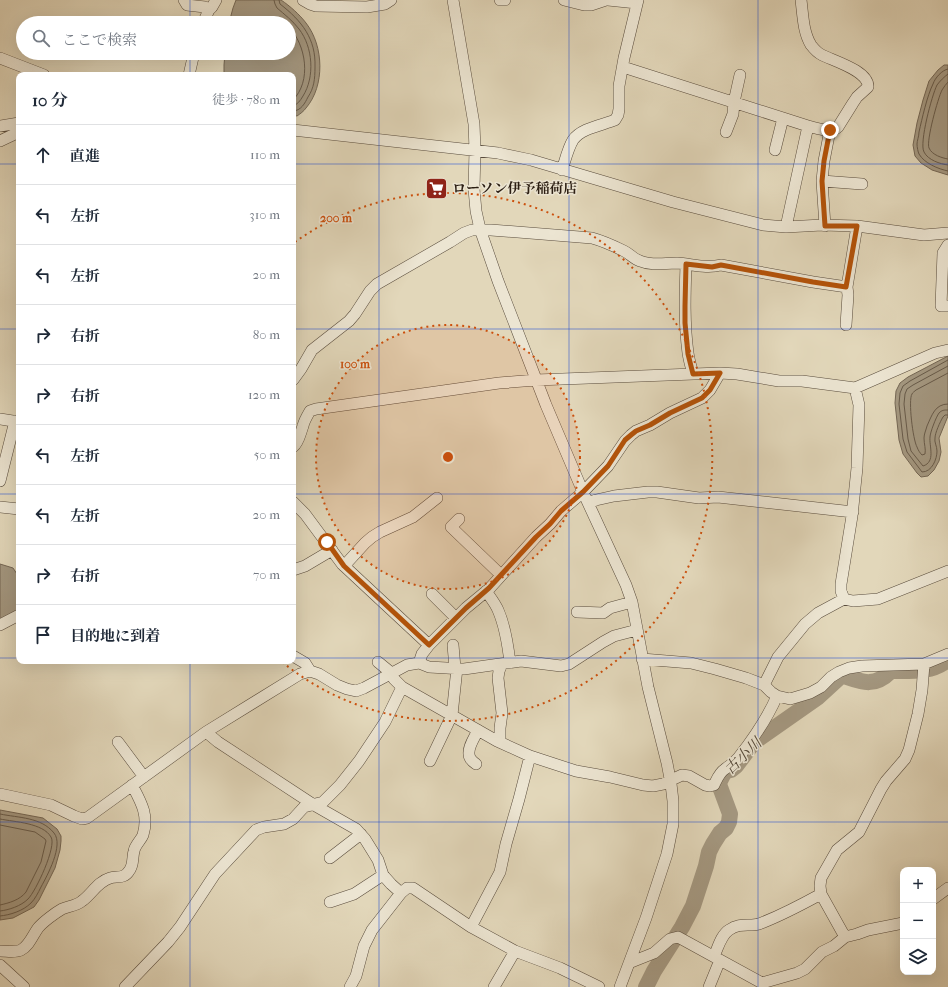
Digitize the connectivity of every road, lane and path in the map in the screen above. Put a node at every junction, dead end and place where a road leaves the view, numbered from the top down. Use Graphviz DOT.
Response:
graph roads {
  1 [pos="184,0"];
  2 [pos="216,0"];
  3 [pos="303,0"];
  4 [pos="391,0"];
  5 [pos="453,0"];
  6 [pos="458,0"];
  7 [pos="500,0"];
  8 [pos="505,0"];
  9 [pos="564,0"];
  10 [pos="607,0"];
  11 [pos="801,0"];
  12 [pos="637,1"];
  13 [pos="209,10"];
  14 [pos="206,16"];
  15 [pos="0,58"];
  16 [pos="192,60"];
  17 [pos="623,67"];
  18 [pos="36,72"];
  19 [pos="190,72"];
  20 [pos="740,75"];
  21 [pos="734,102"];
  22 [pos="783,118"];
  23 [pos="16,123"];
  24 [pos="0,126"];
  25 [pos="808,126"];
  26 [pos="296,130"];
  27 [pos="830,130"];
  28 [pos="726,132"];
  29 [pos="16,133"];
  30 [pos="0,141"];
  31 [pos="475,150"];
  32 [pos="774,150"];
  33 [pos="562,170"];
  34 [pos="822,181"];
  35 [pos="862,184"];
  36 [pos="825,226"];
  37 [pos="857,226"];
  38 [pos="786,227"];
  39 [pos="480,230"];
  40 [pos="948,233"];
  41 [pos="948,245"];
  42 [pos="686,264"];
  43 [pos="846,287"];
  44 [pos="948,306"];
  45 [pos="846,325"];
  46 [pos="948,350"];
  47 [pos="720,373"];
  48 [pos="693,374"];
  49 [pos="296,376"];
  50 [pos="536,380"];
  51 [pos="855,388"];
  52 [pos="0,419"];
  53 [pos="16,422"];
  54 [pos="16,425"];
  55 [pos="296,444"];
  56 [pos="0,481"];
  57 [pos="586,497"];
  58 [pos="437,498"];
  59 [pos="296,505"];
  60 [pos="0,507"];
  61 [pos="16,509"];
  62 [pos="853,512"];
  63 [pos="459,519"];
  64 [pos="332,550"];
  65 [pos="344,566"];
  66 [pos="296,569"];
  67 [pos="948,571"];
  68 [pos="501,575"];
  69 [pos="486,591"];
  70 [pos="432,594"];
  71 [pos="844,599"];
  72 [pos="632,602"];
  73 [pos="577,612"];
  74 [pos="16,617"];
  75 [pos="456,618"];
  76 [pos="0,625"];
  77 [pos="637,630"];
  78 [pos="429,645"];
  79 [pos="453,645"];
  80 [pos="948,654"];
  81 [pos="296,658"];
  82 [pos="642,659"];
  83 [pos="378,662"];
  84 [pos="419,663"];
  85 [pos="506,663"];
  86 [pos="924,664"];
  87 [pos="456,668"];
  88 [pos="310,671"];
  89 [pos="391,674"];
  90 [pos="764,685"];
  91 [pos="402,687"];
  92 [pos="777,696"];
  93 [pos="452,715"];
  94 [pos="478,730"];
  95 [pos="206,732"];
  96 [pos="118,742"];
  97 [pos="500,742"];
  98 [pos="530,756"];
  99 [pos="430,761"];
  100 [pos="476,764"];
  101 [pos="144,777"];
  102 [pos="670,780"];
  103 [pos="132,785"];
  104 [pos="0,794"];
  105 [pos="314,805"];
  106 [pos="361,834"];
  107 [pos="330,858"];
  108 [pos="383,875"];
  109 [pos="948,888"];
  110 [pos="401,893"];
  111 [pos="821,894"];
  112 [pos="936,897"];
  113 [pos="330,902"];
  114 [pos="900,923"];
  115 [pos="471,928"];
  116 [pos="845,937"];
  117 [pos="0,951"];
  118 [pos="515,951"];
  119 [pos="717,958"];
  120 [pos="629,963"];
  121 [pos="0,965"];
  122 [pos="24,987"];
  123 [pos="126,987"];
  124 [pos="350,987"];
  125 [pos="494,987"];
  126 [pos="599,987"];
  127 [pos="620,987"];
  128 [pos="709,987"];
  1 -- 13 [label="street"];
  2 -- 13 [label="street"];
  3 -- 4 [label="street"];
  5 -- 6 [label="street"];
  5 -- 31 [label="street"];
  7 -- 8 [label="street"];
  9 -- 10 [label="street"];
  10 -- 12 [label="street"];
  11 -- 27 [label="street"];
  12 -- 17 [label="street"];
  13 -- 14 [label="street"];
  15 -- 18 [label="street"];
  16 -- 19 [label="street"];
  17 -- 21 [label="street"];
  17 -- 33 [label="street"];
  20 -- 21 [label="street"];
  21 -- 22 [label="street"];
  21 -- 28 [label="street"];
  22 -- 25 [label="street"];
  22 -- 32 [label="street"];
  23 -- 24 [label="street"];
  25 -- 27 [label="street"];
  25 -- 38 [label="street"];
  26 -- 31 [label="street"];
  27 -- 34 [label="street"];
  29 -- 30 [label="street"];
  31 -- 33 [label="street"];
  31 -- 39 [label="street"];
  33 -- 38 [label="street"];
  34 -- 35 [label="street"];
  34 -- 36 [label="street"];
  36 -- 37 [label="street"];
  36 -- 38 [label="street"];
  37 -- 40 [label="street"];
  37 -- 43 [label="street"];
  39 -- 42 [label="street"];
  39 -- 49 [label="street"];
  39 -- 50 [label="street"];
  41 -- 44 [label="street"];
  42 -- 43 [label="street"];
  42 -- 48 [label="street"];
  43 -- 45 [label="street"];
  46 -- 51 [label="street"];
  47 -- 48 [label="street"];
  47 -- 51 [label="street"];
  47 -- 57 [label="street"];
  48 -- 50 [label="street"];
  50 -- 55 [label="street"];
  50 -- 57 [label="street"];
  51 -- 62 [label="street"];
  52 -- 53 [label="street"];
  54 -- 56 [label="street"];
  57 -- 62 [label="street"];
  57 -- 68 [label="street"];
  57 -- 72 [label="street"];
  58 -- 65 [label="street"];
  59 -- 64 [label="street"];
  60 -- 61 [label="street"];
  62 -- 71 [label="street"];
  63 -- 68 [label="street"];
  64 -- 65 [label="street"];
  64 -- 66 [label="street"];
  65 -- 78 [label="street"];
  67 -- 71 [label="street"];
  68 -- 69 [label="street"];
  69 -- 75 [label="street"];
  69 -- 85 [label="street"];
  70 -- 75 [label="street"];
  71 -- 90 [label="street"];
  72 -- 73 [label="street"];
  72 -- 77 [label="street"];
  74 -- 76 [label="street"];
  75 -- 78 [label="street"];
  77 -- 82 [label="street"];
  77 -- 85 [label="street"];
  78 -- 84 [label="street"];
  79 -- 87 [label="street"];
  80 -- 86 [label="street"];
  81 -- 88 [label="street"];
  82 -- 90 [label="street"];
  82 -- 102 [label="street"];
  83 -- 89 [label="street"];
  84 -- 87 [label="street"];
  84 -- 89 [label="street"];
  85 -- 87 [label="street"];
  85 -- 97 [label="street"];
  86 -- 92 [label="street"];
  86 -- 111 [label="street"];
  87 -- 93 [label="street"];
  88 -- 89 [label="street"];
  88 -- 95 [label="street"];
  89 -- 91 [label="street"];
  90 -- 92 [label="street"];
  91 -- 93 [label="street"];
  91 -- 105 [label="street"];
  92 -- 102 [label="street"];
  93 -- 94 [label="street"];
  93 -- 99 [label="street"];
  94 -- 97 [label="street"];
  94 -- 100 [label="street"];
  95 -- 101 [label="street"];
  95 -- 105 [label="street"];
  96 -- 101 [label="street"];
  97 -- 98 [label="street"];
  98 -- 102 [label="street"];
  98 -- 115 [label="street"];
  101 -- 103 [label="street"];
  102 -- 120 [label="street"];
  103 -- 104 [label="street"];
  103 -- 117 [label="street"];
  105 -- 106 [label="street"];
  105 -- 123 [label="street"];
  106 -- 107 [label="street"];
  106 -- 108 [label="street"];
  108 -- 110 [label="street"];
  108 -- 113 [label="street"];
  109 -- 112 [label="street"];
  110 -- 115 [label="street"];
  110 -- 124 [label="street"];
  111 -- 116 [label="street"];
  111 -- 119 [label="street"];
  114 -- 116 [label="street"];
  115 -- 118 [label="street"];
  116 -- 119 [label="street"];
  118 -- 125 [label="street"];
  118 -- 126 [label="street"];
  119 -- 120 [label="street"];
  119 -- 128 [label="street"];
  120 -- 127 [label="street"];
  121 -- 122 [label="street"];
}
